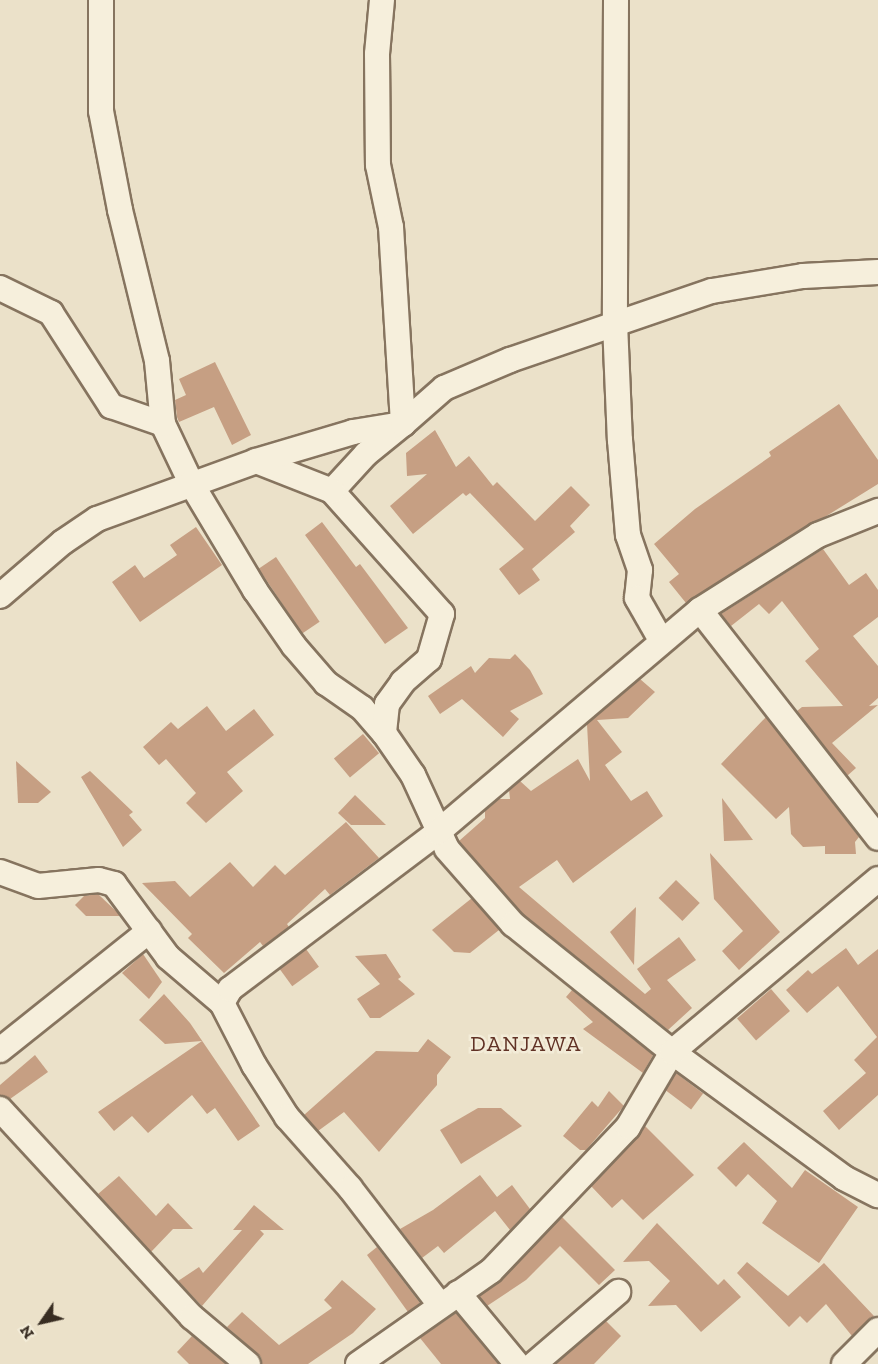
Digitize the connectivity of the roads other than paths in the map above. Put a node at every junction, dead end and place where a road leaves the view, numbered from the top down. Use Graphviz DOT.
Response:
graph roads {
  1 [pos="101,0"];
  2 [pos="382,0"];
  3 [pos="616,0"];
  4 [pos="878,272"];
  5 [pos="0,288"];
  6 [pos="615,323"];
  7 [pos="163,424"];
  8 [pos="403,424"];
  9 [pos="256,461"];
  10 [pos="190,483"];
  11 [pos="332,491"];
  12 [pos="878,511"];
  13 [pos="0,596"];
  14 [pos="700,610"];
  15 [pos="661,640"];
  16 [pos="384,733"];
  17 [pos="438,832"];
  18 [pos="878,838"];
  19 [pos="0,872"];
  20 [pos="878,879"];
  21 [pos="149,931"];
  22 [pos="222,1003"];
  23 [pos="0,1050"];
  24 [pos="672,1052"];
  25 [pos="0,1110"];
  26 [pos="878,1195"];
  27 [pos="618,1292"];
  28 [pos="449,1299"];
  29 [pos="878,1330"];
  30 [pos="248,1364"];
  31 [pos="358,1364"];
  32 [pos="517,1364"];
  33 [pos="534,1364"];
  34 [pos="844,1364"];
  1 -- 7 [label="street"];
  2 -- 8 [label="street"];
  3 -- 6 [label="street"];
  4 -- 6 [label="street"];
  5 -- 7 [label="street"];
  6 -- 8 [label="street"];
  6 -- 15 [label="street"];
  7 -- 10 [label="street"];
  8 -- 9 [label="street"];
  8 -- 11 [label="street"];
  9 -- 10 [label="street"];
  9 -- 11 [label="street"];
  10 -- 13 [label="street"];
  10 -- 16 [label="street"];
  11 -- 16 [label="street"];
  12 -- 14 [label="street"];
  14 -- 15 [label="street"];
  14 -- 18 [label="street"];
  15 -- 17 [label="street"];
  16 -- 17 [label="street"];
  17 -- 22 [label="street"];
  17 -- 24 [label="street"];
  19 -- 21 [label="street"];
  20 -- 24 [label="street"];
  21 -- 22 [label="street"];
  21 -- 23 [label="street"];
  22 -- 28 [label="street"];
  24 -- 26 [label="street"];
  24 -- 28 [label="street"];
  25 -- 30 [label="street"];
  27 -- 33 [label="street"];
  28 -- 31 [label="street"];
  28 -- 32 [label="street"];
  29 -- 34 [label="street"];
}
